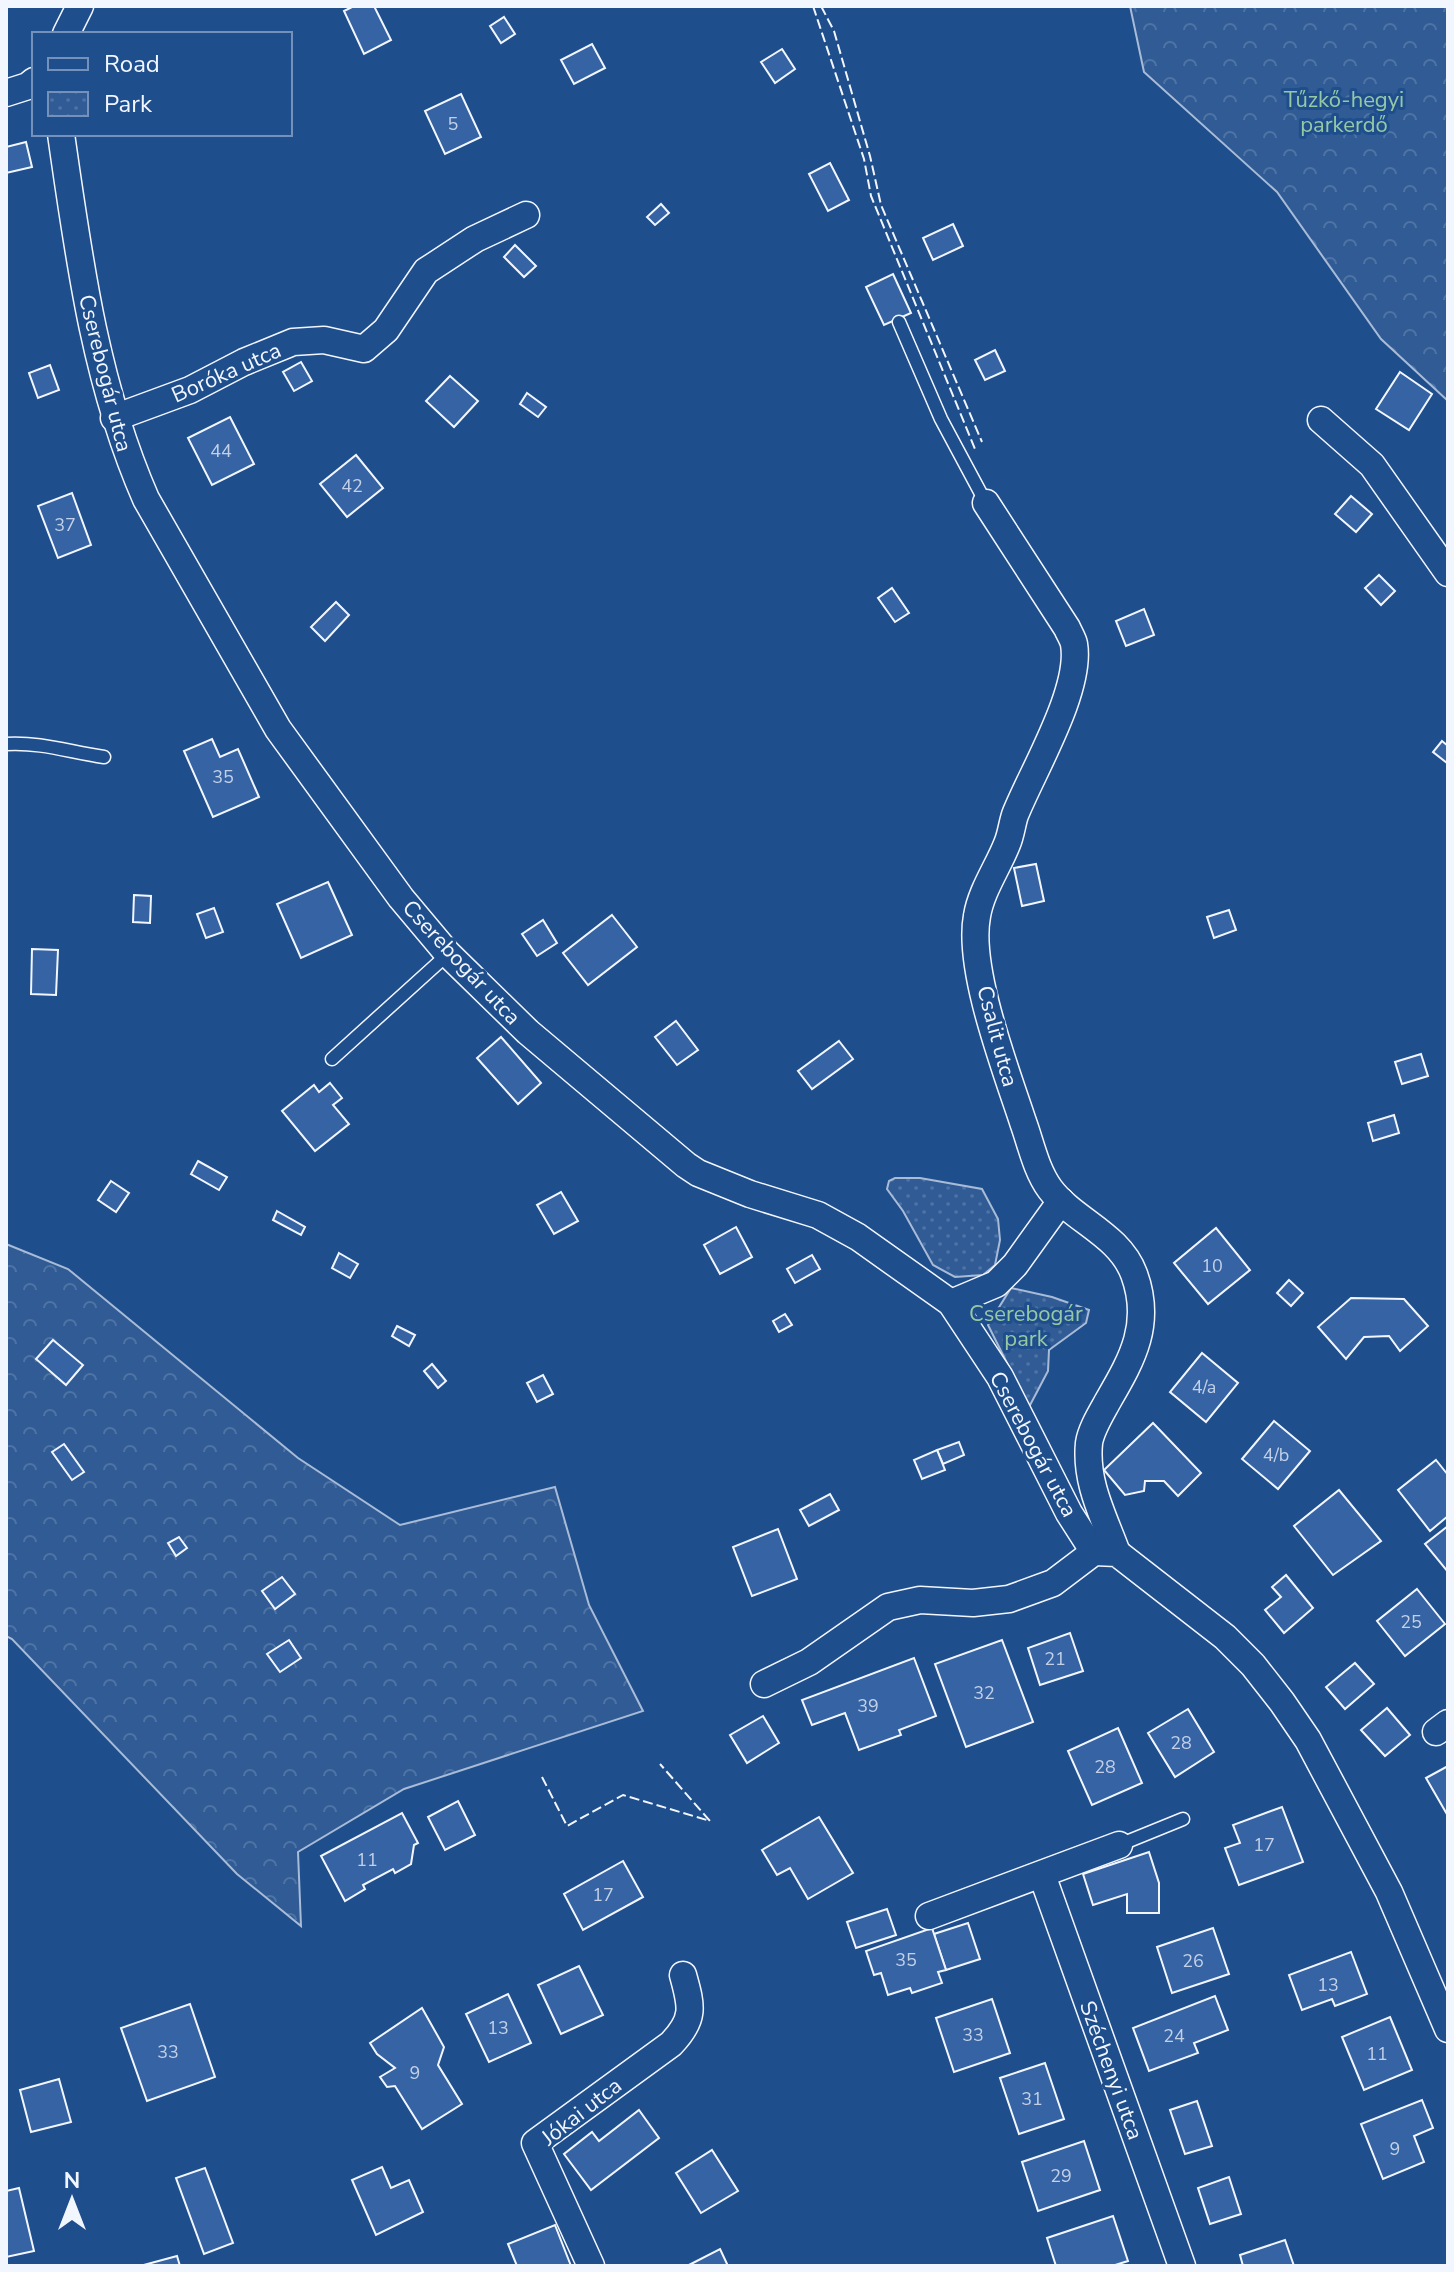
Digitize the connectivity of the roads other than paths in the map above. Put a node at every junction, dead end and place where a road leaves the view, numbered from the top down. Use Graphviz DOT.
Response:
graph roads {
  1 [pos="80,6"];
  2 [pos="67,32"];
  3 [pos="32,83"];
  4 [pos="6,93"];
  5 [pos="61,136"];
  6 [pos="526,215"];
  7 [pos="899,322"];
  8 [pos="114,418"];
  9 [pos="1321,420"];
  10 [pos="986,503"];
  11 [pos="1448,573"];
  12 [pos="6,744"];
  13 [pos="104,757"];
  14 [pos="448,954"];
  15 [pos="332,1059"];
  16 [pos="1061,1201"];
  17 [pos="951,1303"];
  18 [pos="1106,1553"];
  19 [pos="764,1684"];
  20 [pos="1183,1819"];
  21 [pos="1119,1845"];
  22 [pos="1042,1875"];
  23 [pos="929,1916"];
  24 [pos="683,1975"];
  25 [pos="1448,2029"];
  26 [pos="591,2266"];
  27 [pos="1182,2266"];
  1 -- 2 [label="street"];
  3 -- 4 [label="street"];
  5 -- 8 [label="street, Cserebogár utca"];
  6 -- 8 [label="street, Boróka utca"];
  7 -- 10 [label="lane"];
  8 -- 14 [label="street, Cserebogár utca"];
  9 -- 11 [label="street"];
  10 -- 16 [label="street, Csalit utca"];
  12 -- 13 [label="lane"];
  14 -- 15 [label="lane"];
  14 -- 17 [label="street, Cserebogár utca"];
  16 -- 17 [label="street"];
  16 -- 18 [label="street, Csalit utca"];
  17 -- 18 [label="street, Cserebogár utca"];
  18 -- 19 [label="street"];
  18 -- 25 [label="street, Cserebogár utca"];
  20 -- 21 [label="lane"];
  21 -- 22 [label="street"];
  22 -- 23 [label="street"];
  22 -- 27 [label="street, Széchenyi utca"];
  24 -- 26 [label="street, Jókai utca"];
}
